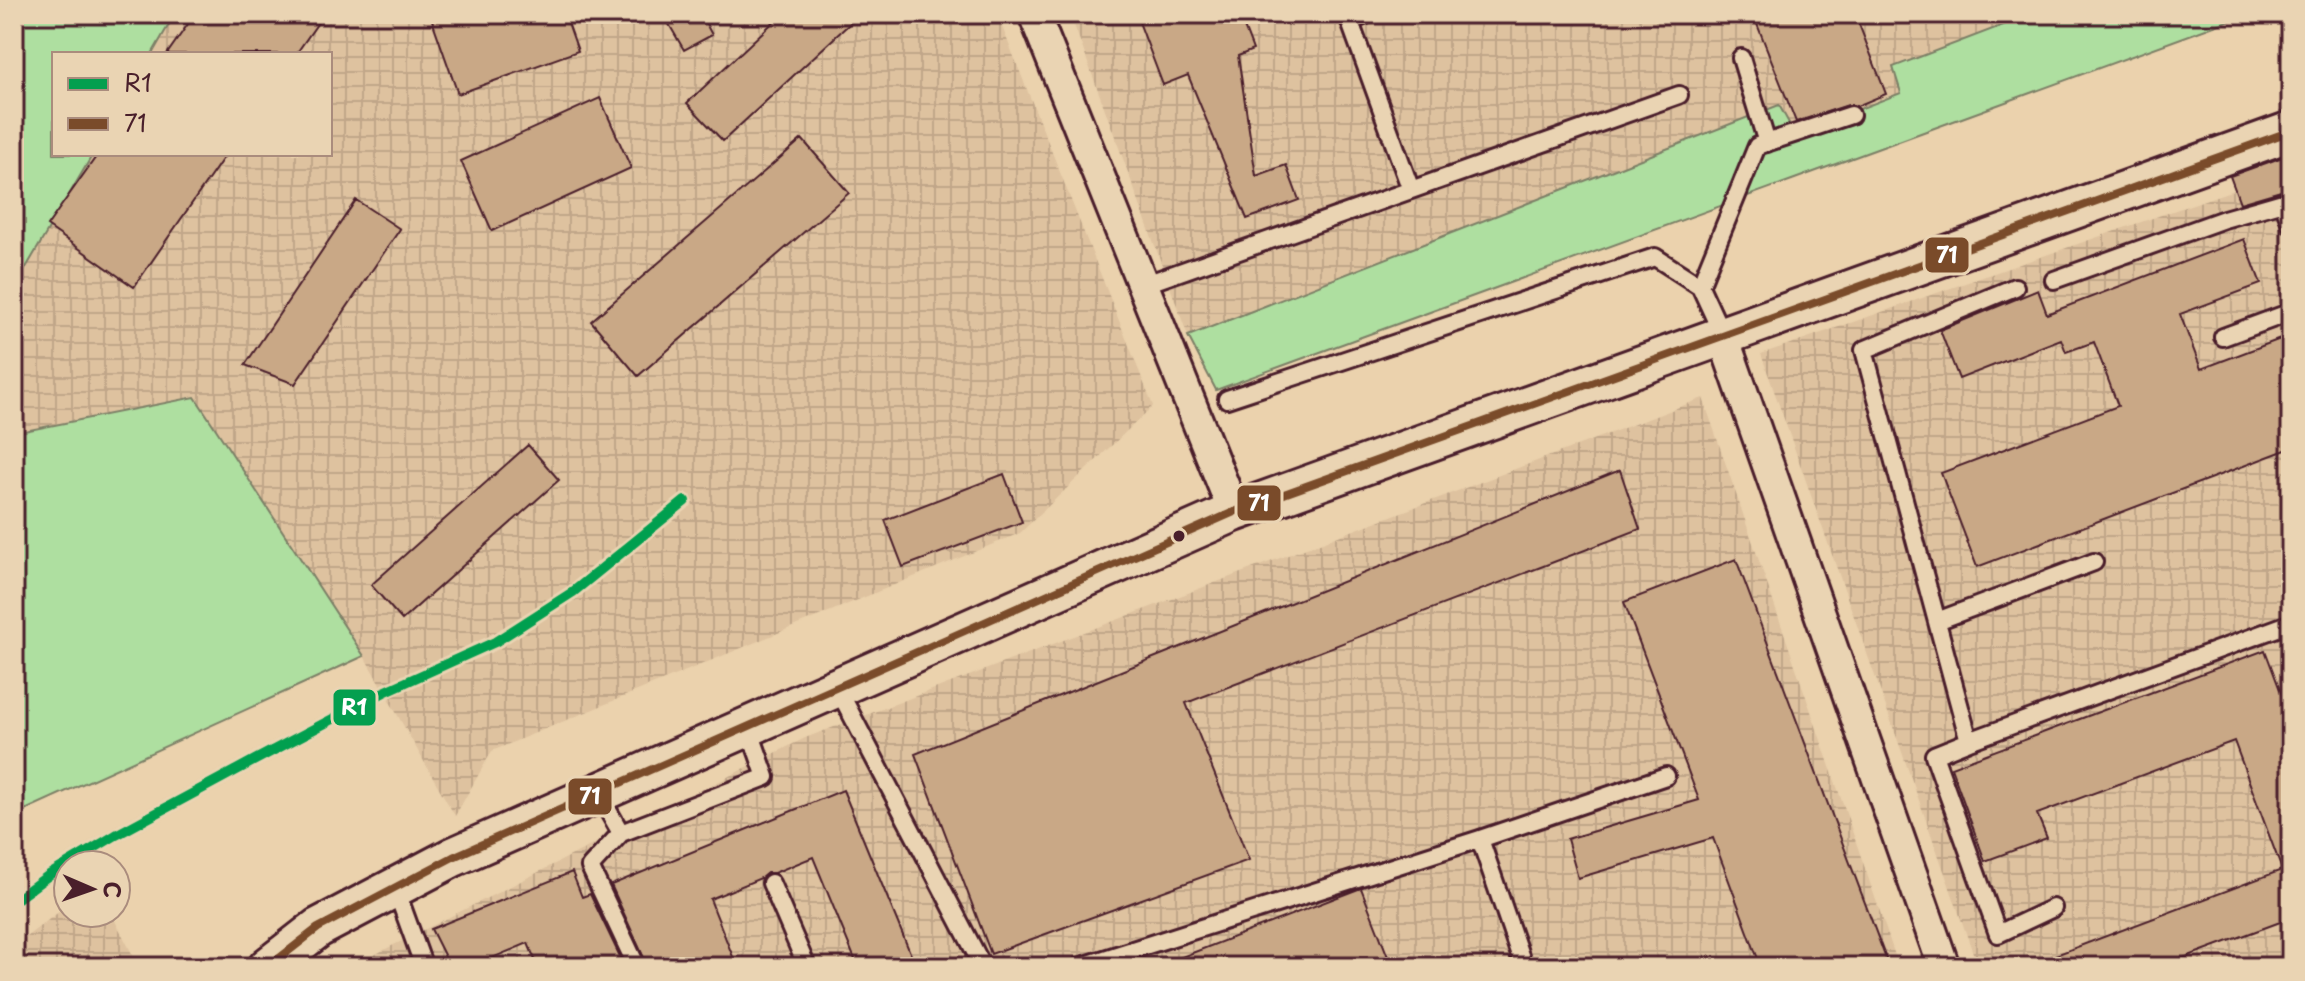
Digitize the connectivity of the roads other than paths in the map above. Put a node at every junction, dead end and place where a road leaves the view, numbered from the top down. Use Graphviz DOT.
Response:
graph roads {
  1 [pos="1034,14"];
  2 [pos="1368,14"];
  3 [pos="1741,58"];
  4 [pos="1679,95"];
  5 [pos="1851,115"];
  6 [pos="2291,131"];
  7 [pos="1767,143"];
  8 [pos="1411,190"];
  9 [pos="2291,224"];
  10 [pos="2054,280"];
  11 [pos="1143,285"];
  12 [pos="1700,286"];
  13 [pos="2015,287"];
  14 [pos="2291,312"];
  15 [pos="1723,337"];
  16 [pos="2223,337"];
  17 [pos="1227,399"];
  18 [pos="1234,512"];
  19 [pos="2094,562"];
  20 [pos="1937,621"];
  21 [pos="2291,623"];
  22 [pos="837,687"];
  23 [pos="748,726"];
  24 [pos="1969,741"];
  25 [pos="1666,776"];
  26 [pos="598,792"];
  27 [pos="621,833"];
  28 [pos="1480,839"];
  29 [pos="771,883"];
  30 [pos="395,887"];
  31 [pos="2053,908"];
  32 [pos="268,967"];
  33 [pos="424,967"];
  34 [pos="637,967"];
  35 [pos="807,967"];
  36 [pos="983,967"];
  37 [pos="1079,967"];
  38 [pos="1524,967"];
  39 [pos="1944,967"];
  1 -- 11 [label="street"];
  2 -- 8 [label="lane"];
  3 -- 7 [label="lane"];
  4 -- 8 [label="lane"];
  5 -- 7 [label="lane"];
  6 -- 15 [label="street"];
  7 -- 12 [label="lane"];
  8 -- 11 [label="lane"];
  9 -- 10 [label="lane"];
  11 -- 18 [label="street"];
  12 -- 15 [label="lane"];
  12 -- 17 [label="lane"];
  13 -- 20 [label="lane"];
  14 -- 16 [label="lane"];
  15 -- 18 [label="street"];
  15 -- 39 [label="street"];
  18 -- 22 [label="street"];
  19 -- 20 [label="lane"];
  20 -- 24 [label="lane"];
  21 -- 24 [label="lane"];
  22 -- 23 [label="street"];
  22 -- 36 [label="lane"];
  23 -- 26 [label="street"];
  23 -- 27 [label="lane"];
  24 -- 31 [label="lane"];
  25 -- 28 [label="lane"];
  26 -- 27 [label="lane"];
  26 -- 30 [label="street"];
  27 -- 34 [label="lane"];
  28 -- 37 [label="lane"];
  28 -- 38 [label="lane"];
  29 -- 35 [label="lane"];
  30 -- 32 [label="street"];
  30 -- 33 [label="lane"];
}
